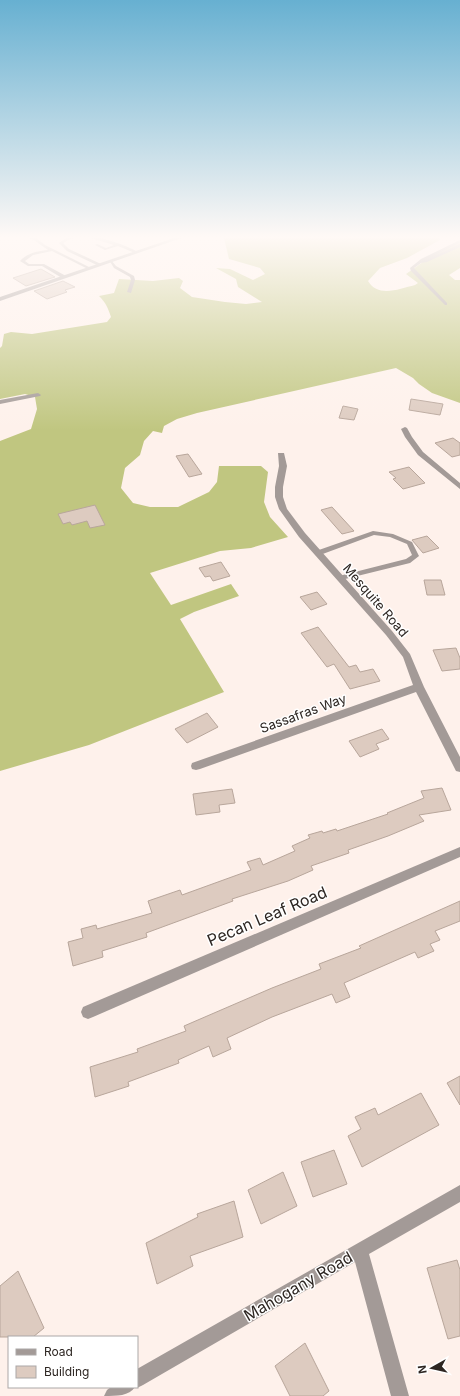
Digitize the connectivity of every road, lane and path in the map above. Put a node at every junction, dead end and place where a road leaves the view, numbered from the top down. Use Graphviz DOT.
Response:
graph roads {
  1 [pos="442,301"];
  2 [pos="445,304"];
  3 [pos="38,395"];
  4 [pos="0,402"];
  5 [pos="405,429"];
  6 [pos="281,455"];
  7 [pos="460,487"];
  8 [pos="318,553"];
  9 [pos="341,578"];
  10 [pos="419,686"];
  11 [pos="196,766"];
  12 [pos="460,768"];
  13 [pos="460,852"];
  14 [pos="88,1012"];
  15 [pos="460,1193"];
  16 [pos="360,1250"];
  17 [pos="138,1378"];
  18 [pos="125,1388"];
  19 [pos="114,1396"];
  20 [pos="400,1396"];
  1 -- 2 [label="lane"];
  3 -- 4 [label="street"];
  5 -- 7 [label="street"];
  6 -- 8 [label="street, Mesquite Road"];
  8 -- 9 [label="street, Mesquite Road"];
  8 -- 9 [label="lane"];
  9 -- 10 [label="street, Mesquite Road"];
  10 -- 11 [label="street, Sassafras Way"];
  10 -- 12 [label="street, Mesquite Road"];
  13 -- 14 [label="street, Pecan Leaf Road"];
  15 -- 16 [label="street, Mahogany Road"];
  16 -- 17 [label="street, Mahogany Road"];
  16 -- 20 [label="street"];
  18 -- 19 [label="street"];
}
